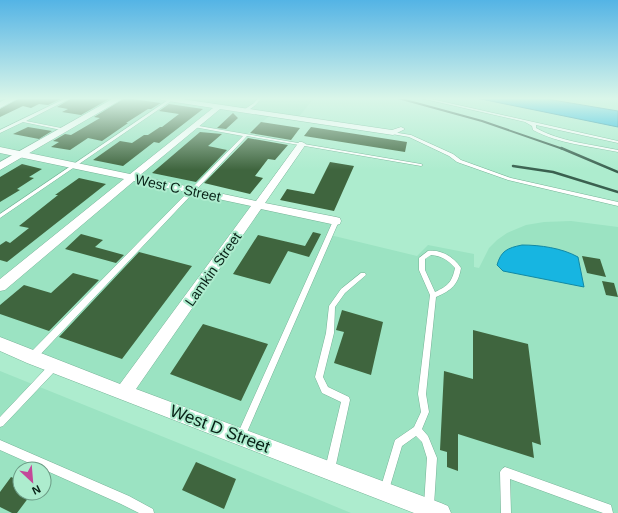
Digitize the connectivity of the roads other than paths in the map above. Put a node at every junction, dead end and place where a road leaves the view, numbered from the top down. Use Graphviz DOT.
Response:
graph roads {
  1 [pos="21,122"];
  2 [pos="27,122"];
  3 [pos="79,122"];
  4 [pos="139,122"];
  5 [pos="199,122"];
  6 [pos="322,122"];
  7 [pos="530,122"];
  8 [pos="194,126"];
  9 [pos="401,129"];
  10 [pos="65,130"];
  11 [pos="0,132"];
  12 [pos="393,133"];
  13 [pos="246,135"];
  14 [pos="618,142"];
  15 [pos="302,144"];
  16 [pos="0,150"];
  17 [pos="618,151"];
  18 [pos="21,155"];
  19 [pos="421,165"];
  20 [pos="72,166"];
  21 [pos="0,167"];
  22 [pos="131,178"];
  23 [pos="193,191"];
  24 [pos="618,204"];
  25 [pos="258,205"];
  26 [pos="0,216"];
  27 [pos="336,221"];
  28 [pos="363,275"];
  29 [pos="0,286"];
  30 [pos="433,295"];
  31 [pos="0,344"];
  32 [pos="32,358"];
  33 [pos="54,366"];
  34 [pos="124,392"];
  35 [pos="0,423"];
  36 [pos="417,430"];
  37 [pos="241,437"];
  38 [pos="0,445"];
  39 [pos="330,470"];
  40 [pos="384,491"];
  41 [pos="435,511"];
  42 [pos="149,513"];
  43 [pos="506,513"];
  44 [pos="608,513"];
  1 -- 11 [label="lane"];
  2 -- 10 [label="lane"];
  3 -- 10 [label="street"];
  4 -- 20 [label="lane"];
  5 -- 8 [label="street"];
  6 -- 12 [label="street"];
  7 -- 14 [label="lane"];
  7 -- 17 [label="lane"];
  8 -- 13 [label="lane"];
  8 -- 22 [label="street"];
  9 -- 12 [label="street"];
  10 -- 18 [label="street"];
  12 -- 24 [label="lane"];
  13 -- 15 [label="lane"];
  13 -- 23 [label="lane"];
  15 -- 19 [label="lane"];
  15 -- 25 [label="street, Lamkin Street"];
  16 -- 18 [label="street, West C Street"];
  18 -- 20 [label="street, West C Street"];
  18 -- 21 [label="street"];
  20 -- 22 [label="street, West C Street"];
  20 -- 26 [label="lane"];
  22 -- 23 [label="street, West C Street"];
  22 -- 29 [label="street"];
  23 -- 25 [label="street, West C Street"];
  23 -- 32 [label="lane"];
  25 -- 27 [label="street, West C Street"];
  25 -- 34 [label="street, Lamkin Street"];
  27 -- 37 [label="lane"];
  28 -- 39 [label="lane"];
  30 -- 30 [label="lane"];
  30 -- 36 [label="lane"];
  31 -- 32 [label="street, West D Street"];
  32 -- 33 [label="street, West D Street"];
  33 -- 34 [label="street, West D Street"];
  33 -- 35 [label="lane"];
  34 -- 37 [label="street, West D Street"];
  36 -- 40 [label="lane"];
  36 -- 41 [label="lane"];
  37 -- 39 [label="street, West D Street"];
  38 -- 42 [label="lane"];
  39 -- 40 [label="street, West D Street"];
  40 -- 41 [label="street, West D Street"];
  43 -- 44 [label="lane"];
}
